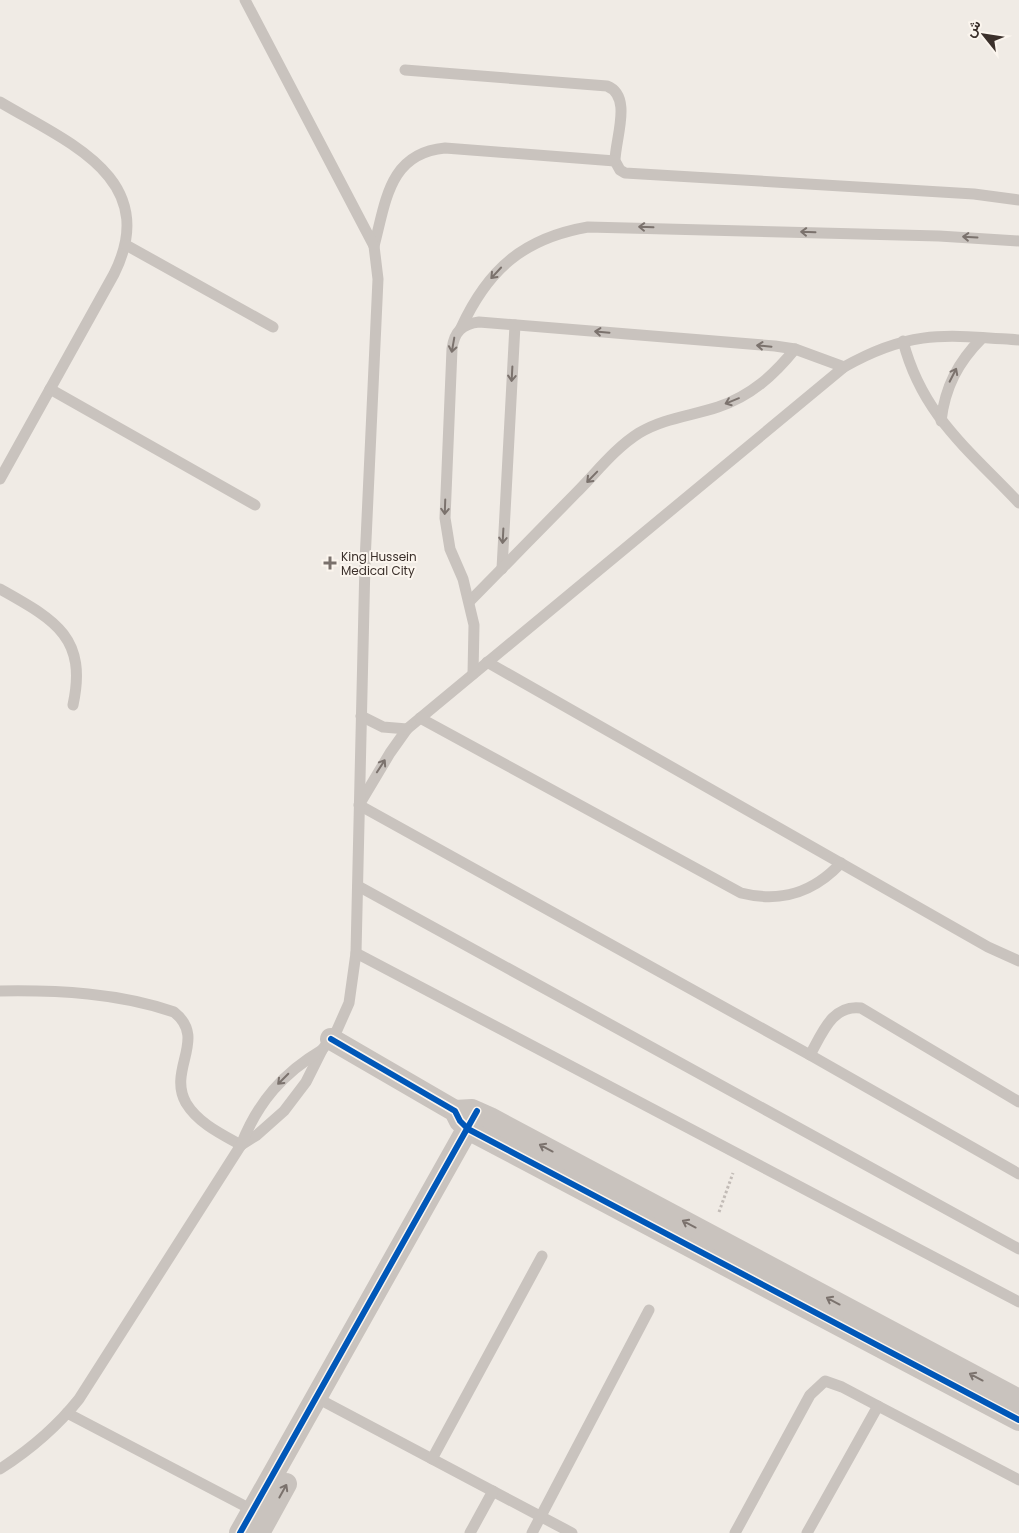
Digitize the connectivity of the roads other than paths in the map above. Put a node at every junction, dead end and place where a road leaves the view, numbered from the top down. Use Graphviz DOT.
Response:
graph roads {
  1 [pos="245,0"];
  2 [pos="405,70"];
  3 [pos="0,102"];
  4 [pos="615,161"];
  5 [pos="1019,200"];
  6 [pos="1019,241"];
  7 [pos="126,245"];
  8 [pos="374,246"];
  9 [pos="515,325"];
  10 [pos="273,327"];
  11 [pos="461,328"];
  12 [pos="982,338"];
  13 [pos="1019,340"];
  14 [pos="903,341"];
  15 [pos="795,348"];
  16 [pos="844,367"];
  17 [pos="50,389"];
  18 [pos="941,421"];
  19 [pos="0,479"];
  20 [pos="1019,503"];
  21 [pos="255,505"];
  22 [pos="502,569"];
  23 [pos="0,589"];
  24 [pos="470,601"];
  25 [pos="487,662"];
  26 [pos="473,674"];
  27 [pos="73,705"];
  28 [pos="361,716"];
  29 [pos="420,718"];
  30 [pos="407,729"];
  31 [pos="359,805"];
  32 [pos="841,863"];
  33 [pos="358,886"];
  34 [pos="356,953"];
  35 [pos="1019,961"];
  36 [pos="0,991"];
  37 [pos="326,1044"];
  38 [pos="810,1055"];
  39 [pos="1019,1102"];
  40 [pos="479,1123"];
  41 [pos="241,1145"];
  42 [pos="1019,1174"];
  43 [pos="1019,1249"];
  44 [pos="542,1256"];
  45 [pos="1019,1302"];
  46 [pos="648,1310"];
  47 [pos="1019,1400"];
  48 [pos="324,1402"];
  49 [pos="878,1406"];
  50 [pos="67,1414"];
  51 [pos="1019,1420"];
  52 [pos="432,1459"];
  53 [pos="0,1469"];
  54 [pos="1019,1480"];
  55 [pos="493,1491"];
  56 [pos="541,1516"];
  57 [pos="259,1521"];
  58 [pos="240,1533"];
  59 [pos="470,1533"];
  60 [pos="532,1533"];
  61 [pos="572,1533"];
  62 [pos="735,1533"];
  63 [pos="807,1533"];
  1 -- 8 [label="lane"];
  2 -- 4 [label="lane"];
  3 -- 7 [label="lane"];
  4 -- 5 [label="lane"];
  4 -- 8 [label="lane"];
  6 -- 11 [label="lane, one-way"];
  7 -- 10 [label="lane"];
  7 -- 17 [label="lane"];
  8 -- 28 [label="lane"];
  9 -- 11 [label="lane"];
  15 -- 9 [label="lane, one-way"];
  9 -- 22 [label="lane, one-way"];
  11 -- 24 [label="lane, one-way"];
  12 -- 13 [label="lane"];
  12 -- 14 [label="lane"];
  18 -- 12 [label="lane, one-way"];
  14 -- 16 [label="lane"];
  14 -- 18 [label="lane"];
  15 -- 16 [label="lane"];
  15 -- 22 [label="lane, one-way"];
  16 -- 25 [label="lane"];
  17 -- 19 [label="lane"];
  17 -- 21 [label="lane"];
  18 -- 20 [label="lane"];
  22 -- 24 [label="lane"];
  23 -- 27 [label="lane"];
  24 -- 26 [label="lane"];
  25 -- 26 [label="lane"];
  25 -- 32 [label="lane"];
  26 -- 29 [label="lane"];
  28 -- 30 [label="lane"];
  28 -- 31 [label="lane"];
  29 -- 30 [label="lane"];
  29 -- 32 [label="lane"];
  31 -- 30 [label="lane, one-way"];
  31 -- 33 [label="lane"];
  31 -- 38 [label="lane"];
  32 -- 35 [label="lane"];
  33 -- 34 [label="lane"];
  33 -- 43 [label="lane"];
  34 -- 37 [label="lane"];
  34 -- 45 [label="lane"];
  36 -- 41 [label="lane"];
  37 -- 40 [label="street"];
  37 -- 41 [label="lane"];
  37 -- 41 [label="lane, one-way"];
  38 -- 39 [label="lane"];
  38 -- 42 [label="lane"];
  47 -- 40 [label="street, one-way"];
  40 -- 48 [label="street"];
  40 -- 51 [label="street"];
  41 -- 50 [label="lane"];
  44 -- 52 [label="lane"];
  46 -- 56 [label="lane"];
  48 -- 52 [label="lane"];
  48 -- 57 [label="street"];
  49 -- 54 [label="lane"];
  49 -- 62 [label="lane"];
  49 -- 63 [label="lane"];
  50 -- 53 [label="lane"];
  50 -- 57 [label="lane"];
  52 -- 55 [label="lane"];
  55 -- 56 [label="lane"];
  55 -- 59 [label="lane"];
  56 -- 60 [label="lane"];
  56 -- 61 [label="lane"];
  57 -- 58 [label="street"];
}
